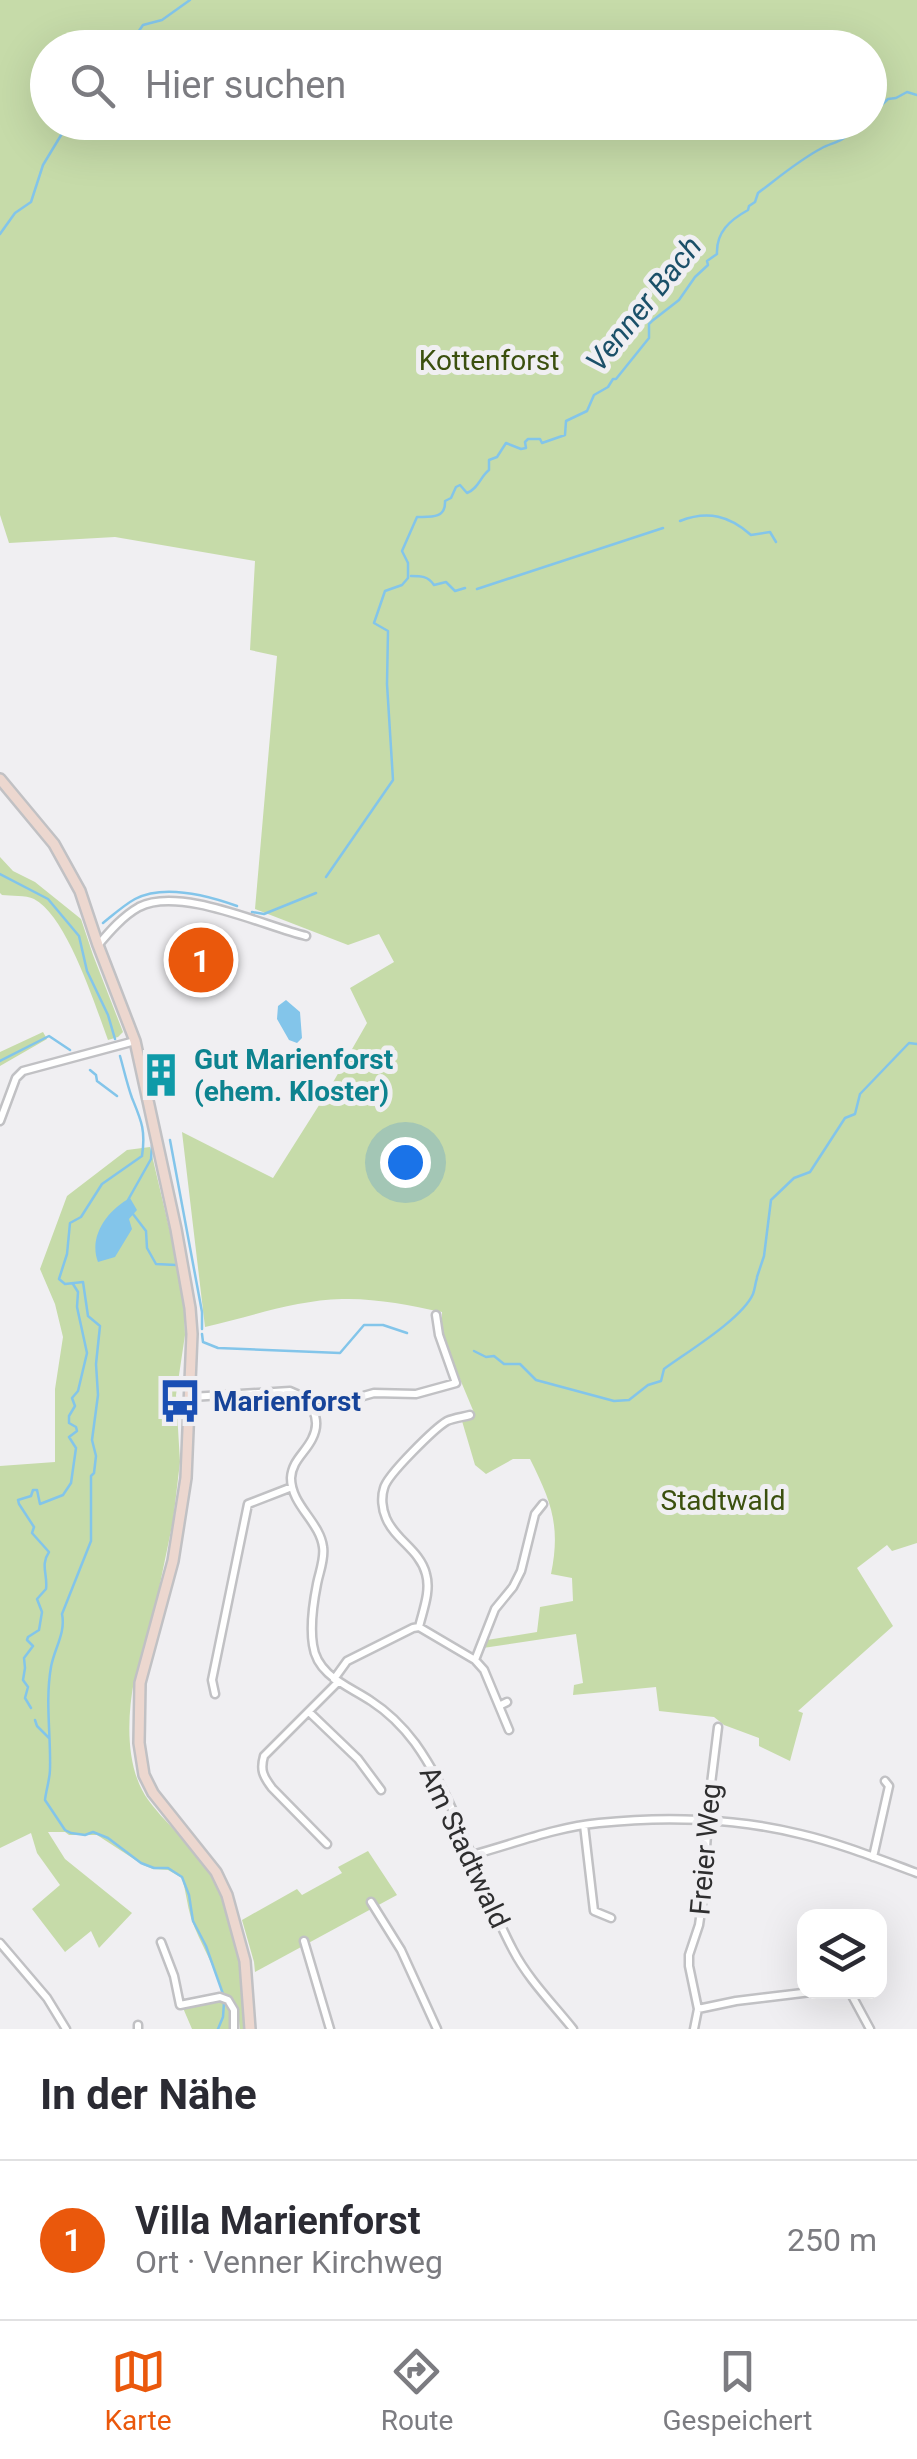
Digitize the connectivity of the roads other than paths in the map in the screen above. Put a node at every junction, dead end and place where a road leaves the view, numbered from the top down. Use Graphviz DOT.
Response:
graph roads {
  1 [pos="0,779"];
  2 [pos="306,936"];
  3 [pos="98,945"];
  4 [pos="135,1041"];
  5 [pos="0,1121"];
  6 [pos="436,1315"];
  7 [pos="190,1397"];
  8 [pos="314,1410"];
  9 [pos="470,1414"];
  10 [pos="292,1487"];
  11 [pos="543,1504"];
  12 [pos="420,1627"];
  13 [pos="475,1660"];
  14 [pos="336,1680"];
  15 [pos="215,1694"];
  16 [pos="309,1712"];
  17 [pos="718,1727"];
  18 [pos="509,1730"];
  19 [pos="885,1781"];
  20 [pos="380,1790"];
  21 [pos="708,1822"];
  22 [pos="584,1825"];
  23 [pos="327,1844"];
  24 [pos="472,1855"];
  25 [pos="873,1857"];
  26 [pos="917,1873"];
  27 [pos="371,1902"];
  28 [pos="611,1918"];
  29 [pos="304,1941"];
  30 [pos="162,1942"];
  31 [pos="0,1943"];
  32 [pos="797,1994"];
  33 [pos="855,1999"];
  34 [pos="698,2009"];
  35 [pos="66,2029"];
  36 [pos="234,2029"];
  37 [pos="250,2029"];
  38 [pos="330,2029"];
  39 [pos="437,2029"];
  40 [pos="573,2029"];
  41 [pos="694,2029"];
  42 [pos="870,2029"];
  1 -- 3 [label="main road"];
  2 -- 3 [label="street"];
  3 -- 4 [label="main road"];
  4 -- 5 [label="street"];
  4 -- 7 [label="main road"];
  6 -- 8 [label="street"];
  7 -- 8 [label="street"];
  7 -- 37 [label="main road"];
  8 -- 10 [label="street"];
  9 -- 12 [label="street"];
  10 -- 14 [label="street"];
  10 -- 15 [label="street"];
  11 -- 13 [label="street"];
  12 -- 13 [label="street"];
  12 -- 14 [label="street"];
  13 -- 18 [label="street"];
  14 -- 16 [label="street"];
  14 -- 24 [label="street, Am Stadtwald"];
  16 -- 20 [label="street, Am Stadtwald"];
  16 -- 23 [label="street"];
  17 -- 21 [label="street, Freier Weg"];
  19 -- 25 [label="street"];
  21 -- 22 [label="street"];
  21 -- 25 [label="street"];
  21 -- 34 [label="street, Freier Weg"];
  22 -- 24 [label="street"];
  22 -- 28 [label="street"];
  24 -- 40 [label="street, Am Stadtwald"];
  25 -- 26 [label="street"];
  27 -- 39 [label="street"];
  29 -- 38 [label="street"];
  30 -- 36 [label="street"];
  31 -- 35 [label="street"];
  32 -- 34 [label="street"];
  33 -- 42 [label="street"];
  34 -- 41 [label="street, Freier Weg"];
}
